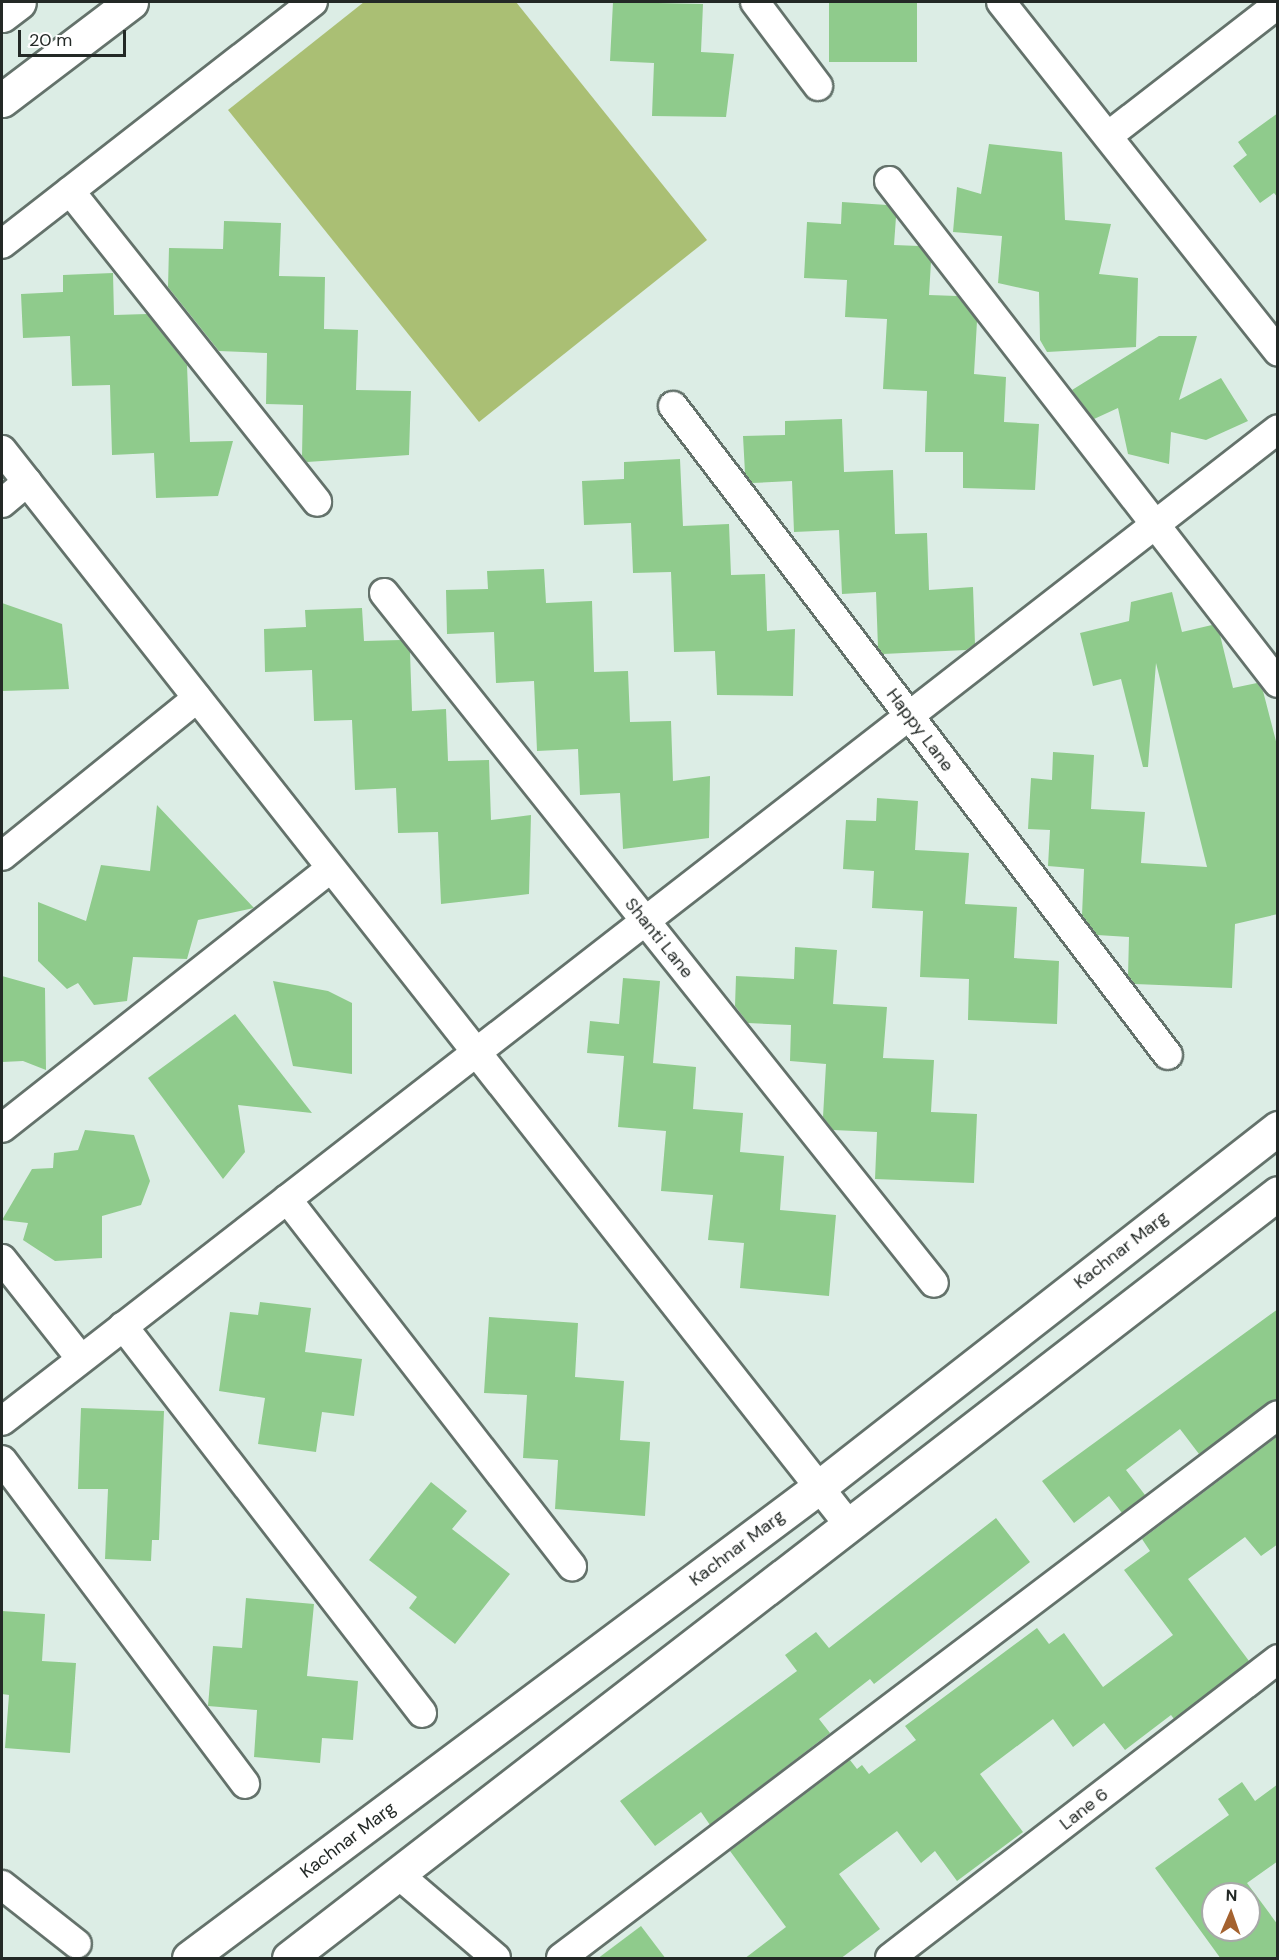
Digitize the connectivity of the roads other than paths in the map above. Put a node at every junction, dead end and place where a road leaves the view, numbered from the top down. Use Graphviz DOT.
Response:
graph roads {
  1 [pos="19,2"];
  2 [pos="131,2"];
  3 [pos="313,2"];
  4 [pos="755,2"];
  5 [pos="1001,2"];
  6 [pos="1278,4"];
  7 [pos="2,15"];
  8 [pos="818,86"];
  9 [pos="11,93"];
  10 [pos="2,113"];
  11 [pos="1108,136"];
  12 [pos="889,181"];
  13 [pos="70,191"];
  14 [pos="2,244"];
  15 [pos="1278,352"];
  16 [pos="673,406"];
  17 [pos="1278,429"];
  18 [pos="2,450"];
  19 [pos="27,482"];
  20 [pos="2,502"];
  21 [pos="317,502"];
  22 [pos="1156,523"];
  23 [pos="384,593"];
  24 [pos="1278,683"];
  25 [pos="196,698"];
  26 [pos="909,715"];
  27 [pos="2,856"];
  28 [pos="331,868"];
  29 [pos="645,920"];
  30 [pos="476,1052"];
  31 [pos="1168,1055"];
  32 [pos="2,1128"];
  33 [pos="1278,1128"];
  34 [pos="1278,1193"];
  35 [pos="287,1199"];
  36 [pos="2,1259"];
  37 [pos="934,1282"];
  38 [pos="123,1326"];
  39 [pos="81,1359"];
  40 [pos="1278,1415"];
  41 [pos="2,1421"];
  42 [pos="2,1460"];
  43 [pos="819,1487"];
  44 [pos="849,1525"];
  45 [pos="572,1567"];
  46 [pos="1278,1659"];
  47 [pos="422,1713"];
  48 [pos="245,1784"];
  49 [pos="398,1874"];
  50 [pos="2,1885"];
  51 [pos="77,1944"];
  52 [pos="189,1959"];
  53 [pos="289,1959"];
  54 [pos="496,1959"];
  55 [pos="561,1959"];
  56 [pos="890,1959"];
  1 -- 7 [label="street"];
  2 -- 9 [label="street"];
  3 -- 13 [label="street"];
  4 -- 8 [label="street"];
  5 -- 11 [label="street"];
  6 -- 11 [label="street"];
  9 -- 10 [label="street"];
  11 -- 15 [label="street"];
  12 -- 22 [label="street"];
  13 -- 14 [label="street"];
  13 -- 21 [label="street"];
  16 -- 26 [label="street, Happy Lane"];
  17 -- 22 [label="street"];
  18 -- 19 [label="street"];
  19 -- 20 [label="street"];
  19 -- 25 [label="street"];
  22 -- 24 [label="street"];
  22 -- 26 [label="street"];
  23 -- 29 [label="street, Shanti Lane"];
  25 -- 27 [label="street"];
  25 -- 28 [label="street"];
  26 -- 29 [label="street"];
  26 -- 31 [label="street, Happy Lane"];
  28 -- 30 [label="street"];
  28 -- 32 [label="street"];
  29 -- 30 [label="street"];
  29 -- 37 [label="street, Shanti Lane"];
  30 -- 35 [label="street"];
  30 -- 43 [label="street"];
  33 -- 43 [label="street, Kachnar Marg"];
  34 -- 44 [label="street"];
  35 -- 38 [label="street"];
  35 -- 45 [label="street"];
  36 -- 39 [label="street"];
  38 -- 39 [label="street"];
  38 -- 47 [label="street"];
  39 -- 41 [label="street"];
  40 -- 55 [label="street"];
  42 -- 48 [label="street"];
  43 -- 44 [label="street"];
  43 -- 52 [label="street, Kachnar Marg"];
  44 -- 49 [label="street"];
  46 -- 56 [label="street, Lane 6"];
  49 -- 53 [label="street"];
  49 -- 54 [label="street"];
  50 -- 51 [label="street"];
}
